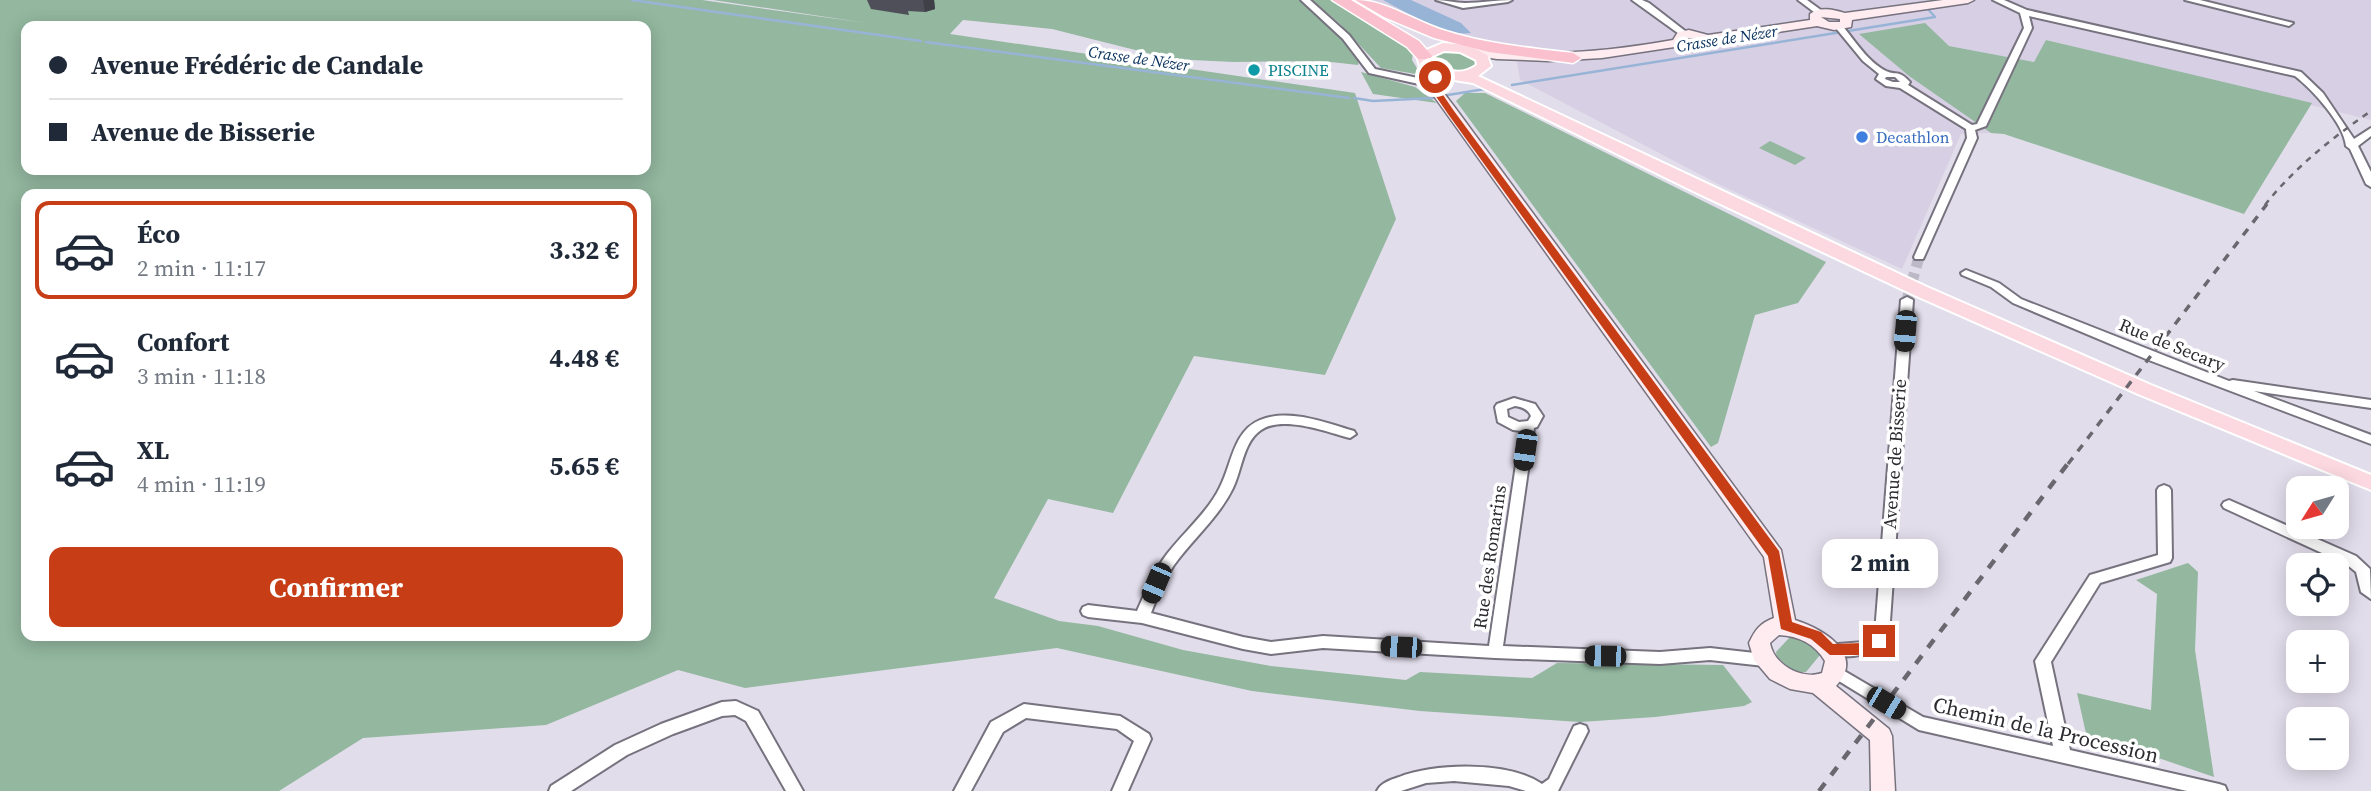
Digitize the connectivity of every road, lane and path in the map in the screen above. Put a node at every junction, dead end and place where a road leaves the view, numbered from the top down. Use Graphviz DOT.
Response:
graph roads {
  1 [pos="1305,0"];
  2 [pos="1340,0"];
  3 [pos="1354,0"];
  4 [pos="1363,0"];
  5 [pos="1440,0"];
  6 [pos="1508,0"];
  7 [pos="1636,0"];
  8 [pos="1802,0"];
  9 [pos="1968,0"];
  10 [pos="1997,0"];
  11 [pos="2189,0"];
  12 [pos="2024,12"];
  13 [pos="1819,17"];
  14 [pos="2289,23"];
  15 [pos="1843,28"];
  16 [pos="1683,38"];
  17 [pos="1443,47"];
  18 [pos="1471,51"];
  19 [pos="1532,57"];
  20 [pos="1573,58"];
  21 [pos="1428,62"];
  22 [pos="1485,65"];
  23 [pos="1459,76"];
  24 [pos="1437,85"];
  25 [pos="1902,85"];
  26 [pos="1970,128"];
  27 [pos="2371,131"];
  28 [pos="1599,139"];
  29 [pos="2351,146"];
  30 [pos="2371,184"];
  31 [pos="1919,257"];
  32 [pos="1966,273"];
  33 [pos="1907,300"];
  34 [pos="2218,383"];
  35 [pos="2371,404"];
  36 [pos="1528,426"];
  37 [pos="1350,434"];
  38 [pos="2371,440"];
  39 [pos="2371,483"];
  40 [pos="2164,489"];
  41 [pos="2229,505"];
  42 [pos="2371,593"];
  43 [pos="1088,611"];
  44 [pos="1142,617"];
  45 [pos="1786,626"];
  46 [pos="1830,649"];
  47 [pos="1495,652"];
  48 [pos="1764,660"];
  49 [pos="1826,677"];
  50 [pos="1580,731"];
  51 [pos="2063,757"];
  52 [pos="557,791"];
  53 [pos="795,791"];
  54 [pos="962,791"];
  55 [pos="1120,791"];
  56 [pos="1385,791"];
  57 [pos="1539,791"];
  58 [pos="1545,791"];
  59 [pos="1883,791"];
  60 [pos="2219,791"];
  1 -- 24 [label="street"];
  2 -- 21 [label="highway"];
  3 -- 17 [label="highway"];
  4 -- 20 [label="highway"];
  5 -- 6 [label="street"];
  7 -- 16 [label="street"];
  8 -- 13 [label="street"];
  9 -- 15 [label="street"];
  10 -- 12 [label="street"];
  11 -- 14 [label="street"];
  12 -- 26 [label="street"];
  12 -- 29 [label="street"];
  13 -- 15 [label="street"];
  13 -- 16 [label="street"];
  15 -- 25 [label="street"];
  16 -- 20 [label="street"];
  17 -- 18 [label="main road"];
  17 -- 21 [label="main road"];
  18 -- 19 [label="street"];
  18 -- 22 [label="main road"];
  19 -- 20 [label="street"];
  19 -- 22 [label="street"];
  21 -- 23 [label="main road"];
  21 -- 24 [label="street"];
  22 -- 23 [label="main road"];
  22 -- 28 [label="main road"];
  23 -- 24 [label="street"];
  23 -- 28 [label="main road"];
  24 -- 45 [label="street"];
  25 -- 26 [label="street"];
  26 -- 31 [label="street"];
  27 -- 29 [label="street"];
  28 -- 39 [label="main road"];
  29 -- 30 [label="street"];
  32 -- 34 [label="street, Rue de Secary"];
  33 -- 46 [label="street, Avenue de Bisserie"];
  34 -- 35 [label="street"];
  34 -- 38 [label="street, Rue de Secary"];
  36 -- 47 [label="street, Rue des Romarins"];
  37 -- 44 [label="street"];
  40 -- 51 [label="street"];
  41 -- 42 [label="street"];
  43 -- 44 [label="street"];
  44 -- 47 [label="street"];
  45 -- 46 [label="street"];
  45 -- 48 [label="street"];
  46 -- 49 [label="street"];
  47 -- 48 [label="street"];
  48 -- 49 [label="street"];
  49 -- 51 [label="street, Chemin de la Procession"];
  49 -- 59 [label="street"];
  50 -- 58 [label="street"];
  51 -- 60 [label="street, Chemin de la Procession"];
  52 -- 53 [label="street"];
  54 -- 55 [label="street"];
  56 -- 57 [label="street"];
}
